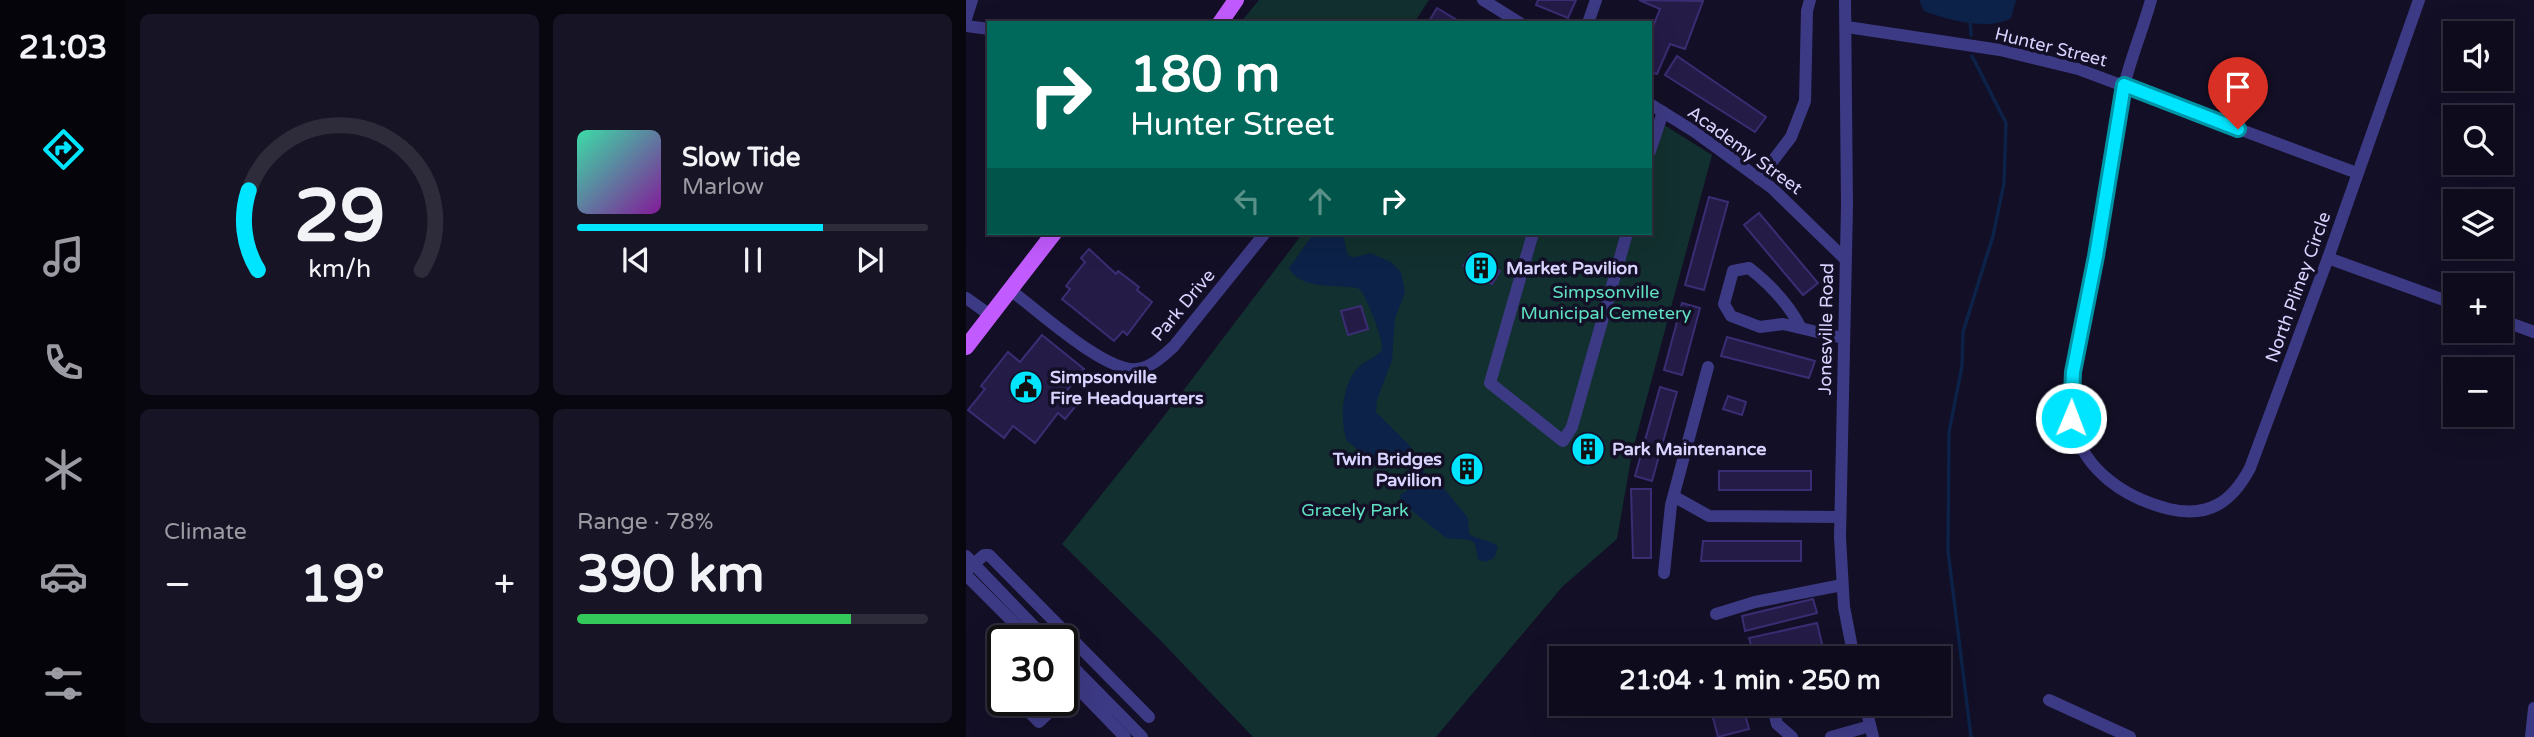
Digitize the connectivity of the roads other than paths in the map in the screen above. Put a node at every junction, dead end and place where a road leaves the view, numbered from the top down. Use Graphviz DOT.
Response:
graph roads {
  1 [pos="972,0"];
  2 [pos="1236,0"];
  3 [pos="1483,0"];
  4 [pos="1596,0"];
  5 [pos="1810,0"];
  6 [pos="1846,0"];
  7 [pos="2151,0"];
  8 [pos="2419,0"];
  9 [pos="966,19"];
  10 [pos="1221,21"];
  11 [pos="1517,21"];
  12 [pos="1589,21"];
  13 [pos="966,26"];
  14 [pos="1847,27"];
  15 [pos="987,29"];
  16 [pos="2124,85"];
  17 [pos="1652,105"];
  18 [pos="1663,113"];
  19 [pos="1652,145"];
  20 [pos="2357,173"];
  21 [pos="1759,179"];
  22 [pos="1052,235"];
  23 [pos="1263,235"];
  24 [pos="1532,235"];
  25 [pos="1626,235"];
  26 [pos="1844,258"];
  27 [pos="2328,258"];
  28 [pos="1010,290"];
  29 [pos="966,298"];
  30 [pos="2443,300"];
  31 [pos="990,315"];
  32 [pos="2513,324"];
  33 [pos="1801,328"];
  34 [pos="2534,332"];
  35 [pos="1843,338"];
  36 [pos="968,341"];
  37 [pos="1708,367"];
  38 [pos="1675,497"];
  39 [pos="1840,517"];
  40 [pos="968,566"];
  41 [pos="1664,573"];
  42 [pos="1842,585"];
  43 [pos="1716,614"];
  44 [pos="1046,616"];
  45 [pos="1019,625"];
  46 [pos="1038,625"];
  47 [pos="1850,646"];
  48 [pos="1097,665"];
  49 [pos="1078,679"];
  50 [pos="1080,682"];
  51 [pos="2049,701"];
  52 [pos="2534,708"];
  53 [pos="1775,716"];
  54 [pos="1149,717"];
  55 [pos="1871,732"];
  56 [pos="1125,737"];
  57 [pos="1142,737"];
  58 [pos="1793,737"];
  59 [pos="1831,737"];
  60 [pos="2130,737"];
  61 [pos="2531,737"];
  1 -- 9 [label="street"];
  2 -- 10 [label="main road"];
  3 -- 11 [label="street"];
  4 -- 12 [label="street"];
  5 -- 21 [label="street"];
  6 -- 14 [label="street, Jonesville Road"];
  7 -- 16 [label="street, North Pliney Circle"];
  8 -- 20 [label="street, North Pliney Circle"];
  13 -- 15 [label="street"];
  14 -- 16 [label="street, Hunter Street"];
  14 -- 26 [label="street, Jonesville Road"];
  16 -- 20 [label="street, Hunter Street"];
  16 -- 27 [label="street, North Pliney Circle"];
  17 -- 18 [label="street, Academy Street"];
  18 -- 19 [label="street"];
  18 -- 21 [label="street, Academy Street"];
  20 -- 27 [label="street, North Pliney Circle"];
  21 -- 26 [label="street, Academy Street"];
  22 -- 28 [label="main road"];
  23 -- 28 [label="street, Park Drive"];
  24 -- 25 [label="street"];
  26 -- 35 [label="street, Jonesville Road"];
  27 -- 30 [label="street"];
  28 -- 31 [label="main road"];
  29 -- 31 [label="street"];
  31 -- 36 [label="main road"];
  32 -- 34 [label="street"];
  33 -- 33 [label="street"];
  33 -- 35 [label="street"];
  35 -- 39 [label="street, Jonesville Road"];
  37 -- 38 [label="street"];
  38 -- 39 [label="street"];
  38 -- 41 [label="street"];
  39 -- 42 [label="street, Jonesville Road"];
  40 -- 44 [label="street"];
  40 -- 45 [label="street"];
  42 -- 43 [label="street"];
  42 -- 47 [label="street, Jonesville Road"];
  44 -- 46 [label="street"];
  44 -- 48 [label="street"];
  48 -- 50 [label="street"];
  48 -- 54 [label="street"];
  49 -- 50 [label="street"];
  50 -- 56 [label="street"];
  50 -- 57 [label="street"];
  51 -- 60 [label="street"];
  52 -- 61 [label="street"];
  53 -- 58 [label="street"];
  55 -- 59 [label="street"];
}
